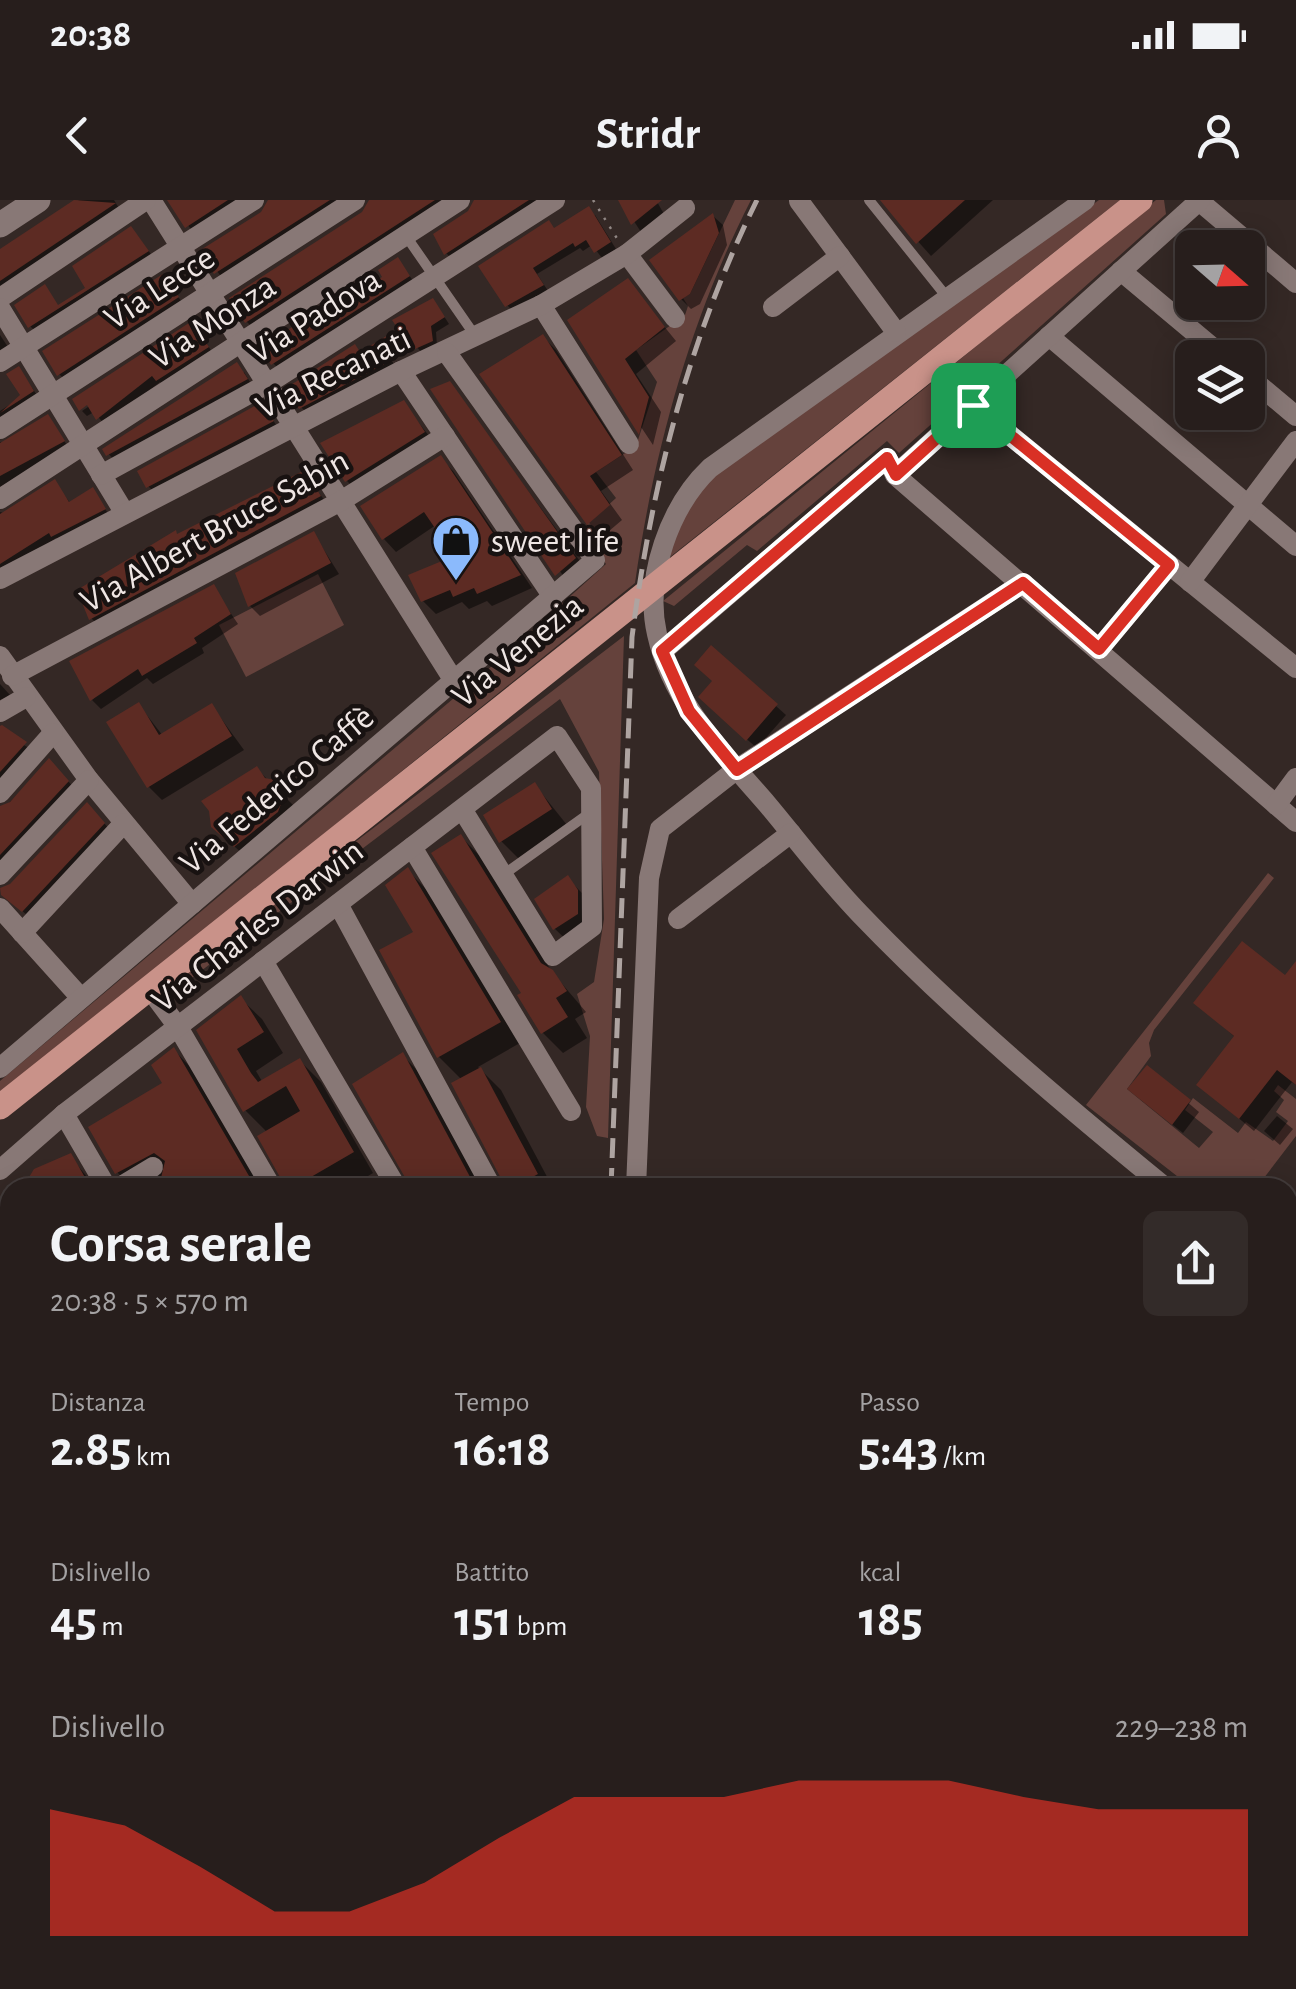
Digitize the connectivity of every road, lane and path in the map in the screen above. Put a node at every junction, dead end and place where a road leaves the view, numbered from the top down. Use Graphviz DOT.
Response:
graph roads {
  1 [pos="38,200"];
  2 [pos="149,200"];
  3 [pos="254,200"];
  4 [pos="355,200"];
  5 [pos="460,200"];
  6 [pos="555,200"];
  7 [pos="593,200"];
  8 [pos="799,200"];
  9 [pos="869,200"];
  10 [pos="1140,200"];
  11 [pos="1199,200"];
  12 [pos="1080,201"];
  13 [pos="685,208"];
  14 [pos="0,225"];
  15 [pos="406,235"];
  16 [pos="181,247"];
  17 [pos="627,254"];
  18 [pos="840,256"];
  19 [pos="1121,272"];
  20 [pos="435,277"];
  21 [pos="1296,283"];
  22 [pos="210,292"];
  23 [pos="946,296"];
  24 [pos="0,298"];
  25 [pos="540,305"];
  26 [pos="773,307"];
  27 [pos="0,308"];
  28 [pos="675,318"];
  29 [pos="896,332"];
  30 [pos="1050,336"];
  31 [pos="478,339"];
  32 [pos="1203,340"];
  33 [pos="240,341"];
  34 [pos="24,347"];
  35 [pos="447,353"];
  36 [pos="0,362"];
  37 [pos="401,371"];
  38 [pos="267,384"];
  39 [pos="1265,390"];
  40 [pos="54,396"];
  41 [pos="973,405"];
  42 [pos="1296,416"];
  43 [pos="294,427"];
  44 [pos="0,429"];
  45 [pos="445,436"];
  46 [pos="1296,442"];
  47 [pos="629,444"];
  48 [pos="82,445"];
  49 [pos="101,475"];
  50 [pos="896,475"];
  51 [pos="0,499"];
  52 [pos="341,501"];
  53 [pos="1248,505"];
  54 [pos="124,512"];
  55 [pos="1296,546"];
  56 [pos="1169,565"];
  57 [pos="0,579"];
  58 [pos="1190,582"];
  59 [pos="1023,583"];
  60 [pos="553,596"];
  61 [pos="1099,649"];
  62 [pos="662,651"];
  63 [pos="0,656"];
  64 [pos="1296,668"];
  65 [pos="12,676"];
  66 [pos="454,681"];
  67 [pos="26,697"];
  68 [pos="0,712"];
  69 [pos="54,733"];
  70 [pos="737,770"];
  71 [pos="1296,778"];
  72 [pos="89,780"];
  73 [pos="0,793"];
  74 [pos="1276,805"];
  75 [pos="462,808"];
  76 [pos="592,812"];
  77 [pos="1296,822"];
  78 [pos="124,824"];
  79 [pos="791,833"];
  80 [pos="412,847"];
  81 [pos="0,875"];
  82 [pos="502,875"];
  83 [pos="192,904"];
  84 [pos="338,904"];
  85 [pos="0,908"];
  86 [pos="678,919"];
  87 [pos="22,933"];
  88 [pos="262,962"];
  89 [pos="149,988"];
  90 [pos="81,998"];
  91 [pos="178,1026"];
  92 [pos="0,1068"];
  93 [pos="0,1110"];
  94 [pos="570,1111"];
  95 [pos="64,1114"];
  96 [pos="153,1167"];
  97 [pos="0,1170"];
  98 [pos="101,1178"];
  99 [pos="135,1178"];
  100 [pos="266,1178"];
  101 [pos="390,1178"];
  102 [pos="487,1178"];
  103 [pos="636,1178"];
  104 [pos="1155,1178"];
  1 -- 14 [label="street"];
  2 -- 16 [label="street"];
  2 -- 24 [label="street"];
  3 -- 16 [label="street"];
  4 -- 22 [label="street, Via Lecce"];
  5 -- 15 [label="street, Via Monza"];
  6 -- 20 [label="street, Via Padova"];
  7 -- 17 [label="path"];
  8 -- 18 [label="street"];
  9 -- 23 [label="lane"];
  10 -- 89 [label="main road, Via Venezia"];
  11 -- 19 [label="street"];
  11 -- 21 [label="street"];
  12 -- 23 [label="street"];
  13 -- 17 [label="street, Via Recanati"];
  15 -- 20 [label="lane"];
  15 -- 33 [label="street, Via Monza"];
  16 -- 22 [label="street"];
  16 -- 34 [label="street"];
  17 -- 25 [label="street, Via Recanati"];
  17 -- 28 [label="street"];
  18 -- 26 [label="street"];
  18 -- 29 [label="street"];
  19 -- 30 [label="street"];
  19 -- 32 [label="street"];
  20 -- 31 [label="lane"];
  20 -- 38 [label="street, Via Padova"];
  22 -- 33 [label="street"];
  22 -- 40 [label="street, Via Lecce"];
  23 -- 29 [label="street"];
  25 -- 31 [label="street, Via Recanati"];
  25 -- 47 [label="street"];
  27 -- 34 [label="street"];
  29 -- 62 [label="street"];
  30 -- 41 [label="street"];
  30 -- 53 [label="street"];
  31 -- 35 [label="street, Via Recanati"];
  33 -- 38 [label="street"];
  33 -- 48 [label="street, Via Monza"];
  34 -- 36 [label="street"];
  34 -- 40 [label="street"];
  35 -- 37 [label="street, Via Recanati"];
  35 -- 60 [label="street, Via Federico Caffè"];
  37 -- 43 [label="street, Via Recanati"];
  37 -- 45 [label="street"];
  38 -- 43 [label="street"];
  38 -- 49 [label="street, Via Padova"];
  39 -- 42 [label="street"];
  40 -- 44 [label="street, Via Lecce"];
  40 -- 48 [label="street"];
  41 -- 50 [label="street"];
  41 -- 56 [label="street"];
  43 -- 52 [label="street"];
  43 -- 54 [label="street, Via Recanati"];
  45 -- 52 [label="street, Via Albert Bruce Sabin"];
  45 -- 60 [label="street"];
  46 -- 53 [label="street"];
  48 -- 49 [label="street"];
  48 -- 51 [label="street, Via Monza"];
  49 -- 54 [label="street"];
  50 -- 59 [label="street"];
  50 -- 62 [label="street"];
  52 -- 65 [label="street, Via Albert Bruce Sabin"];
  52 -- 66 [label="street"];
  53 -- 55 [label="street"];
  53 -- 58 [label="street"];
  54 -- 57 [label="street, Via Recanati"];
  56 -- 58 [label="street"];
  56 -- 61 [label="street"];
  58 -- 64 [label="street"];
  59 -- 61 [label="street"];
  59 -- 70 [label="street"];
  60 -- 66 [label="street, Via Federico Caffè"];
  61 -- 74 [label="street"];
  62 -- 70 [label="street"];
  63 -- 65 [label="street"];
  65 -- 67 [label="street"];
  66 -- 83 [label="street, Via Federico Caffè"];
  67 -- 68 [label="street"];
  67 -- 69 [label="street"];
  69 -- 72 [label="street"];
  69 -- 73 [label="street"];
  70 -- 79 [label="street"];
  70 -- 103 [label="street"];
  71 -- 74 [label="street"];
  72 -- 78 [label="street"];
  72 -- 81 [label="street"];
  74 -- 77 [label="street"];
  75 -- 76 [label="street, Via Charles Darwin"];
  75 -- 80 [label="street, Via Charles Darwin"];
  75 -- 82 [label="street"];
  76 -- 82 [label="lane"];
  76 -- 82 [label="street"];
  78 -- 83 [label="street"];
  78 -- 87 [label="street"];
  79 -- 86 [label="street"];
  79 -- 104 [label="street"];
  80 -- 84 [label="street, Via Charles Darwin"];
  80 -- 94 [label="street"];
  83 -- 90 [label="street, Via Federico Caffè"];
  84 -- 88 [label="street, Via Charles Darwin"];
  84 -- 102 [label="street"];
  85 -- 87 [label="street"];
  87 -- 90 [label="street"];
  88 -- 91 [label="street, Via Charles Darwin"];
  88 -- 101 [label="street"];
  89 -- 91 [label="street"];
  89 -- 93 [label="main road, Via Venezia"];
  90 -- 92 [label="street, Via Federico Caffè"];
  91 -- 95 [label="street, Via Charles Darwin"];
  91 -- 100 [label="street"];
  95 -- 97 [label="street, Via Charles Darwin"];
  95 -- 98 [label="street"];
  96 -- 99 [label="street"];
}
